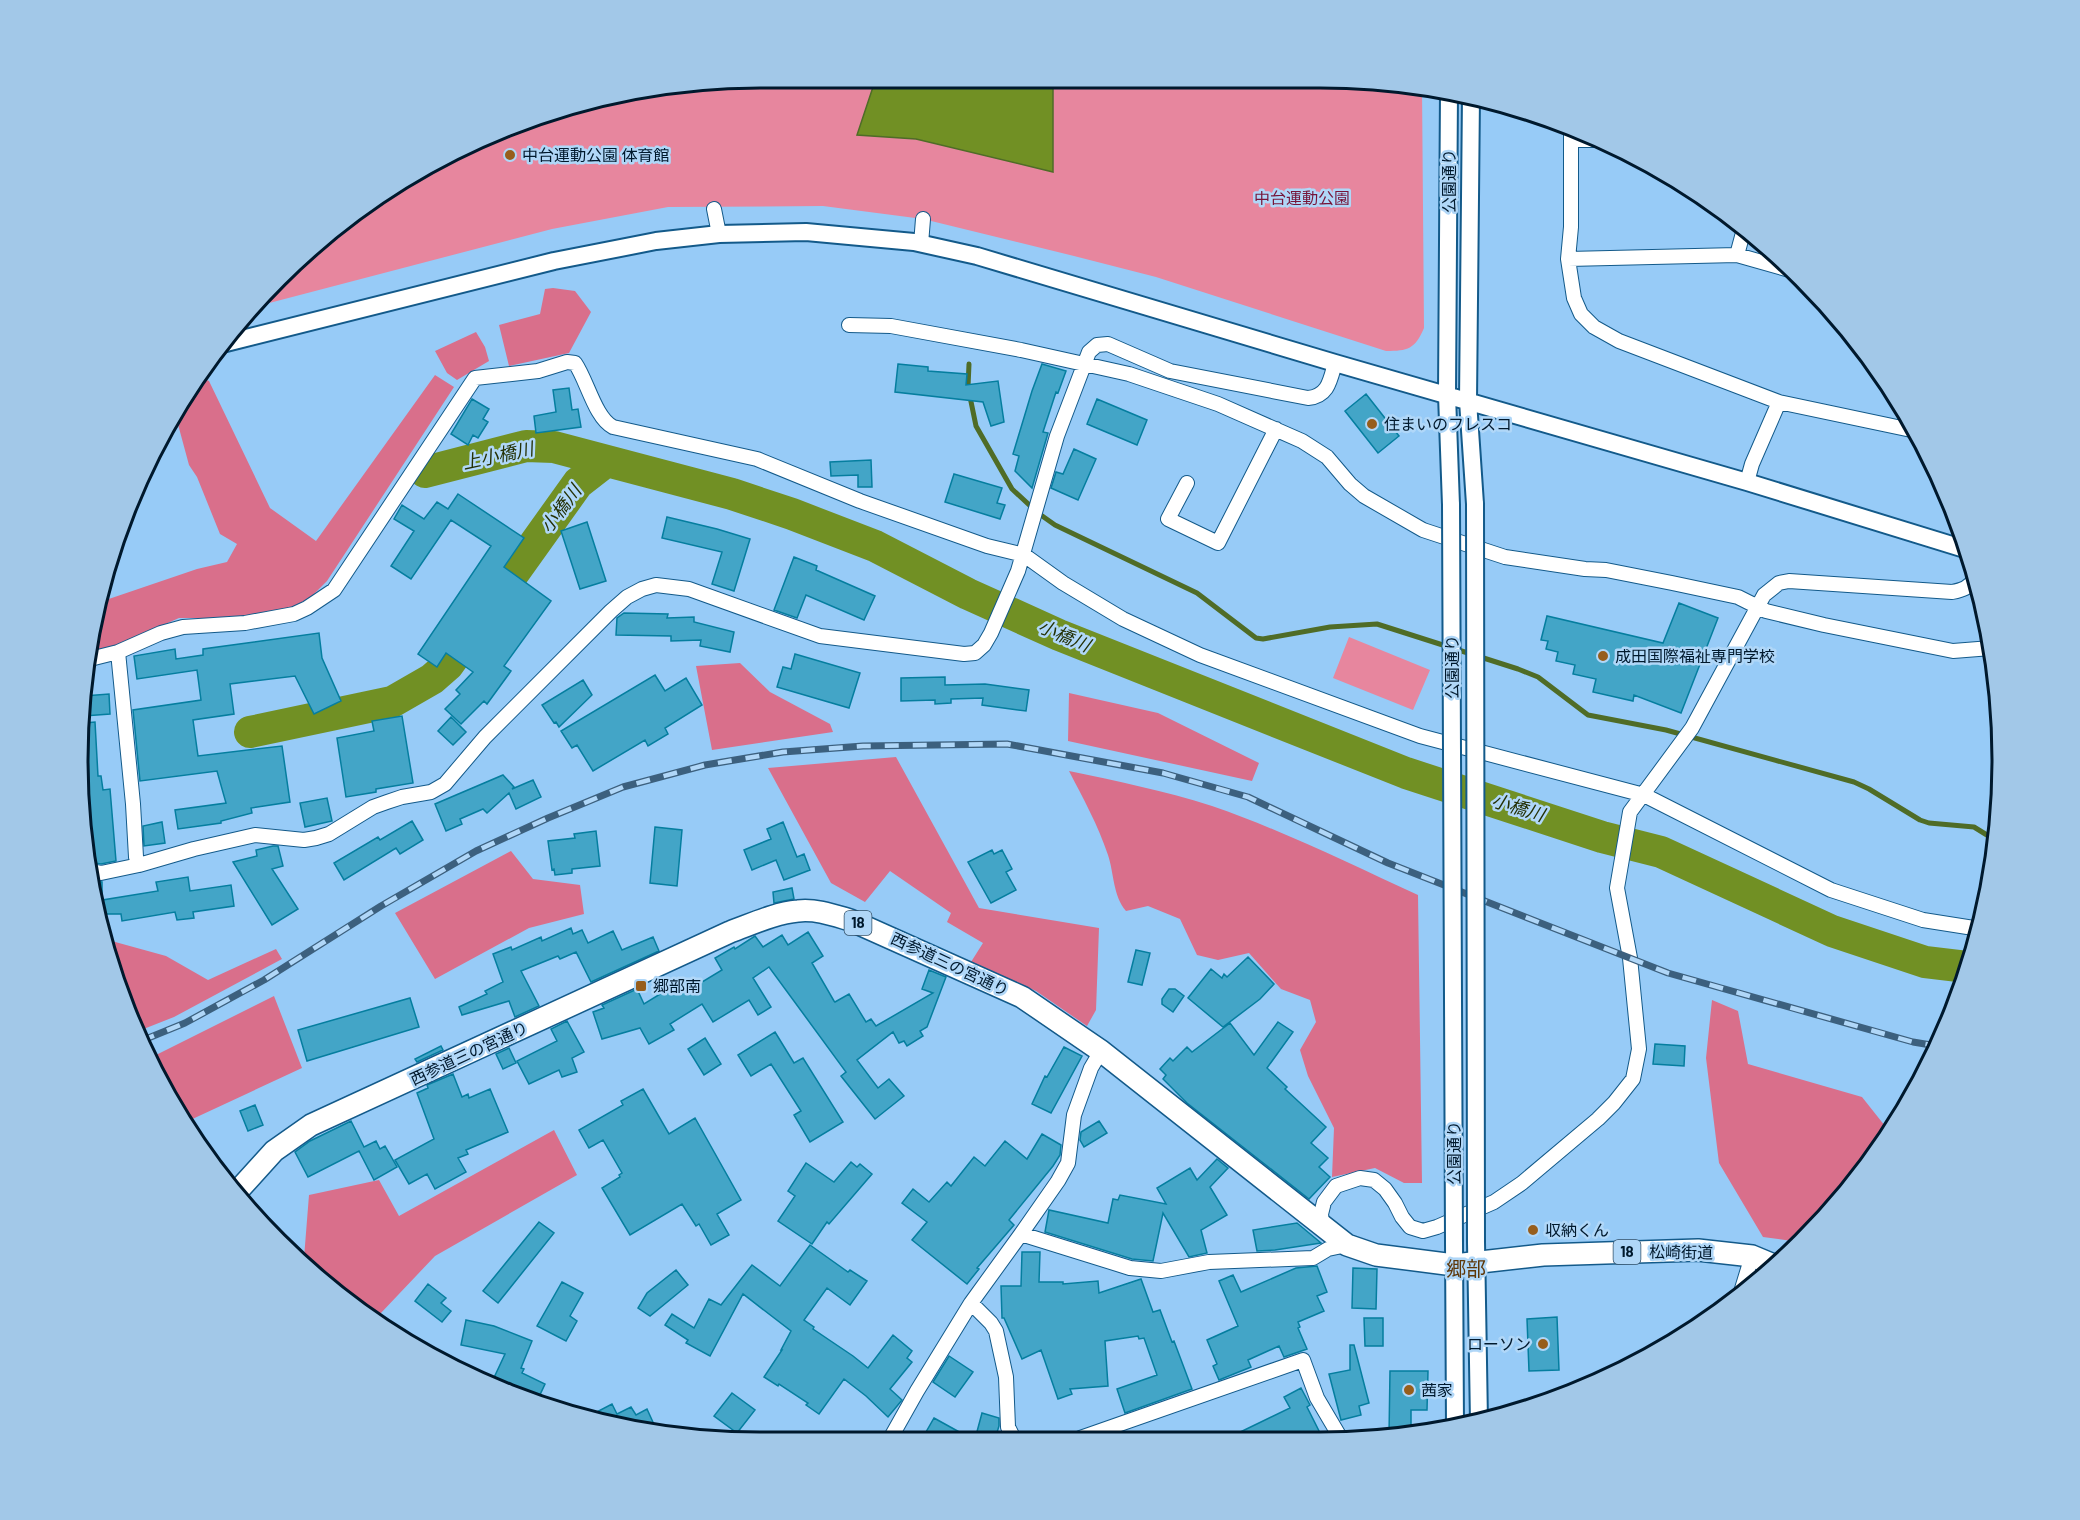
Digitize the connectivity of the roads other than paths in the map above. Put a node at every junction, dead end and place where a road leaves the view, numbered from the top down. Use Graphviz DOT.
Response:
graph roads {
  1 [pos="1449,101"];
  2 [pos="1471,106"];
  3 [pos="1571,138"];
  4 [pos="714,209"];
  5 [pos="923,219"];
  6 [pos="719,234"];
  7 [pos="1742,237"];
  8 [pos="921,244"];
  9 [pos="1737,255"];
  10 [pos="1568,259"];
  11 [pos="1774,266"];
  12 [pos="849,325"];
  13 [pos="236,341"];
  14 [pos="1335,363"];
  15 [pos="1084,366"];
  16 [pos="1447,395"];
  17 [pos="1468,401"];
  18 [pos="1779,402"];
  19 [pos="1904,428"];
  20 [pos="1276,429"];
  21 [pos="1747,482"];
  22 [pos="1187,483"];
  23 [pos="1957,547"];
  24 [pos="1024,555"];
  25 [pos="1969,586"];
  26 [pos="1757,606"];
  27 [pos="1982,649"];
  28 [pos="118,652"];
  29 [pos="96,657"];
  30 [pos="1644,795"];
  31 [pos="139,865"];
  32 [pos="98,872"];
  33 [pos="1971,928"];
  34 [pos="1101,1051"];
  35 [pos="242,1187"];
  36 [pos="1322,1224"];
  37 [pos="1022,1234"];
  38 [pos="1347,1245"];
  39 [pos="1476,1252"];
  40 [pos="1752,1256"];
  41 [pos="1766,1262"];
  42 [pos="1454,1265"];
  43 [pos="1745,1280"];
  44 [pos="970,1303"];
  45 [pos="1479,1413"];
  46 [pos="1455,1418"];
  47 [pos="1337,1431"];
  48 [pos="894,1432"];
  49 [pos="1010,1432"];
  50 [pos="1097,1432"];
  1 -- 16 [label="street, 公園通り"];
  2 -- 17 [label="street, 公園通り"];
  3 -- 10 [label="street"];
  4 -- 6 [label="street"];
  5 -- 8 [label="street"];
  6 -- 8 [label="street"];
  6 -- 13 [label="street"];
  7 -- 9 [label="street"];
  8 -- 14 [label="street"];
  9 -- 10 [label="street"];
  9 -- 11 [label="street"];
  10 -- 18 [label="street"];
  12 -- 15 [label="street"];
  14 -- 15 [label="street"];
  14 -- 16 [label="street"];
  15 -- 20 [label="street"];
  15 -- 24 [label="street"];
  16 -- 17 [label="street"];
  16 -- 42 [label="street, 公園通り, bridge"];
  17 -- 21 [label="street"];
  17 -- 39 [label="street, 公園通り, bridge"];
  18 -- 19 [label="street"];
  18 -- 21 [label="street"];
  20 -- 22 [label="street"];
  20 -- 26 [label="street"];
  21 -- 23 [label="street"];
  24 -- 28 [label="street"];
  24 -- 30 [label="street"];
  24 -- 31 [label="street"];
  25 -- 26 [label="street"];
  26 -- 27 [label="street"];
  26 -- 30 [label="street"];
  28 -- 29 [label="street"];
  28 -- 31 [label="street"];
  30 -- 33 [label="street"];
  30 -- 36 [label="street"];
  31 -- 32 [label="street"];
  34 -- 35 [label="main road, 西参道三の宮通り / 18"];
  34 -- 36 [label="main road, 西参道三の宮通り / 18"];
  34 -- 37 [label="street"];
  36 -- 38 [label="main road, 西参道三の宮通り / 18"];
  37 -- 38 [label="street"];
  37 -- 44 [label="street"];
  38 -- 42 [label="main road, 西参道三の宮通り / 18"];
  39 -- 40 [label="main road, 松崎街道 / 18"];
  39 -- 42 [label="main road, 西参道三の宮通り / 18"];
  39 -- 45 [label="street, 公園通り"];
  40 -- 41 [label="main road, 松崎街道 / 18"];
  40 -- 43 [label="street"];
  42 -- 46 [label="street"];
  44 -- 48 [label="street"];
  44 -- 49 [label="street"];
  47 -- 50 [label="street"];
}
